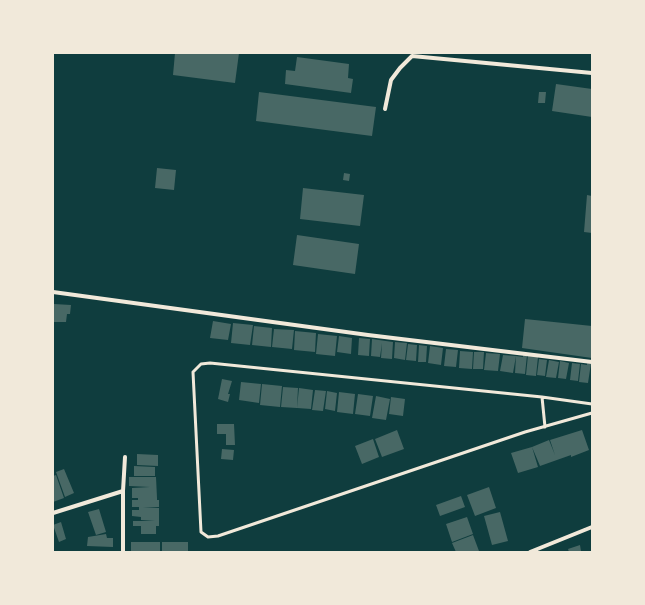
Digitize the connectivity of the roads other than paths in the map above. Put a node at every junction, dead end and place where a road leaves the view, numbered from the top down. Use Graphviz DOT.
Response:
graph roads {
  1 [pos="592,74"];
  2 [pos="385,109"];
  3 [pos="53,292"];
  4 [pos="592,362"];
  5 [pos="542,397"];
  6 [pos="592,404"];
  7 [pos="592,413"];
  8 [pos="544,427"];
  9 [pos="125,457"];
  10 [pos="123,491"];
  11 [pos="53,513"];
  12 [pos="592,527"];
  13 [pos="124,552"];
  14 [pos="530,552"];
  1 -- 2 [label="street"];
  3 -- 4 [label="street"];
  5 -- 6 [label="lane"];
  5 -- 8 [label="lane"];
  5 -- 8 [label="lane"];
  7 -- 8 [label="lane"];
  9 -- 10 [label="street"];
  10 -- 11 [label="street"];
  10 -- 13 [label="street"];
  12 -- 14 [label="street"];
}
